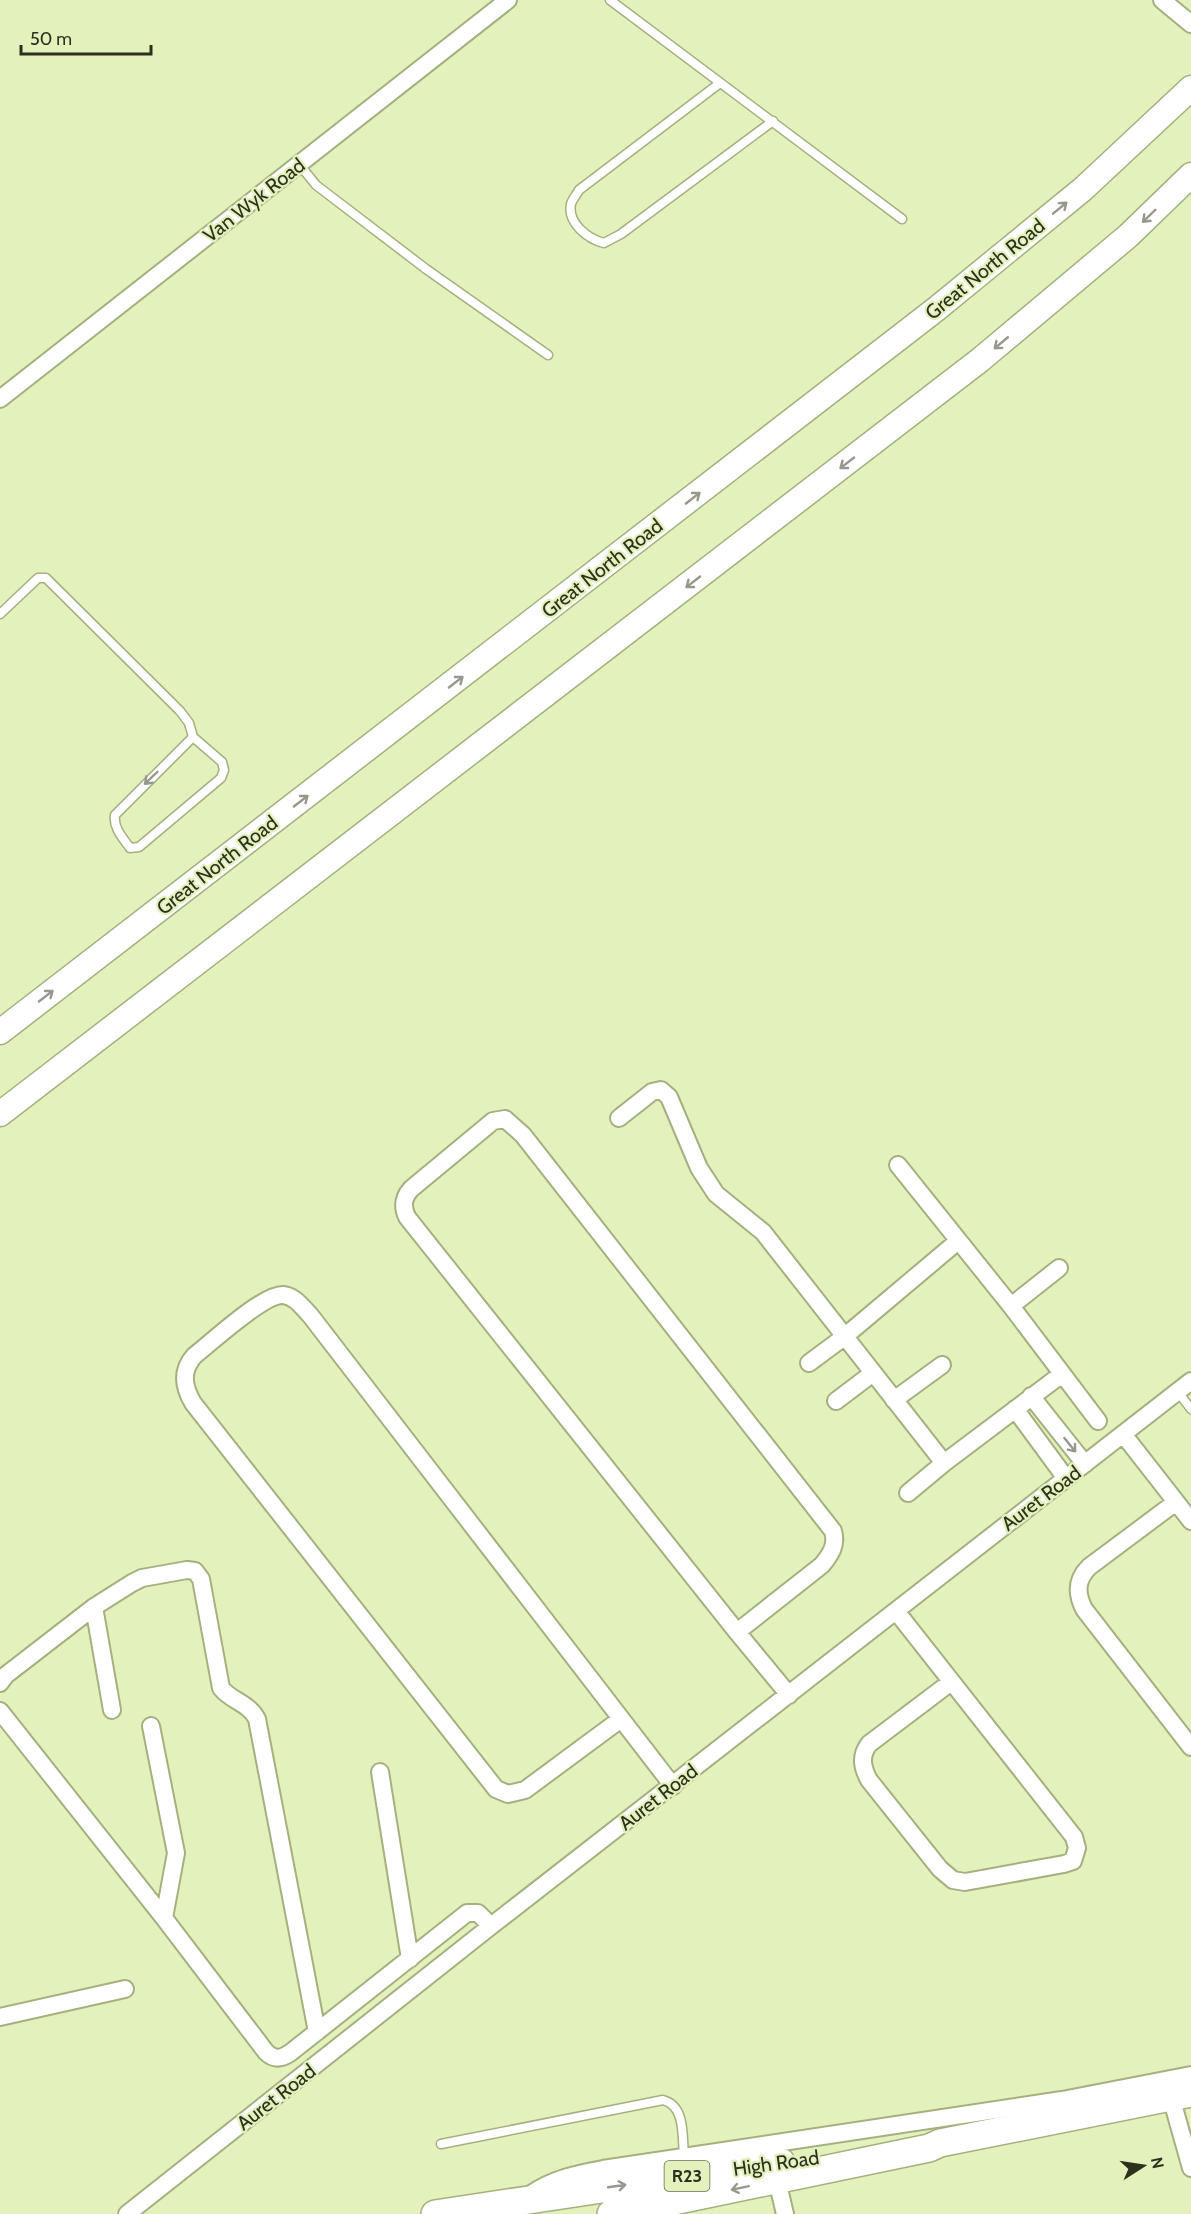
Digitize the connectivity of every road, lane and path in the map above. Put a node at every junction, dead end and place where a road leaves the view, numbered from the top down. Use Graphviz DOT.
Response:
graph roads {
  1 [pos="508,0"];
  2 [pos="610,0"];
  3 [pos="1162,0"];
  4 [pos="1191,24"];
  5 [pos="720,83"];
  6 [pos="1191,88"];
  7 [pos="773,121"];
  8 [pos="299,164"];
  9 [pos="1191,175"];
  10 [pos="902,219"];
  11 [pos="548,355"];
  12 [pos="0,399"];
  13 [pos="0,614"];
  14 [pos="193,737"];
  15 [pos="0,1032"];
  16 [pos="0,1114"];
  17 [pos="619,1118"];
  18 [pos="898,1165"];
  19 [pos="958,1241"];
  20 [pos="1059,1268"];
  21 [pos="1011,1306"];
  22 [pos="844,1337"];
  23 [pos="810,1363"];
  24 [pos="942,1365"];
  25 [pos="873,1374"];
  26 [pos="1062,1374"];
  27 [pos="1191,1381"];
  28 [pos="1178,1392"];
  29 [pos="1031,1396"];
  30 [pos="894,1400"];
  31 [pos="836,1401"];
  32 [pos="1015,1409"];
  33 [pos="1191,1409"];
  34 [pos="1098,1421"];
  35 [pos="1123,1434"];
  36 [pos="944,1463"];
  37 [pos="1085,1464"];
  38 [pos="1065,1478"];
  39 [pos="908,1493"];
  40 [pos="1176,1502"];
  41 [pos="1191,1521"];
  42 [pos="94,1607"];
  43 [pos="896,1611"];
  44 [pos="737,1632"];
  45 [pos="951,1682"];
  46 [pos="0,1683"];
  47 [pos="789,1695"];
  48 [pos="112,1710"];
  49 [pos="0,1711"];
  50 [pos="621,1719"];
  51 [pos="151,1726"];
  52 [pos="1191,1747"];
  53 [pos="380,1772"];
  54 [pos="673,1786"];
  55 [pos="164,1918"];
  56 [pos="491,1926"];
  57 [pos="410,1959"];
  58 [pos="125,1989"];
  59 [pos="0,2017"];
  60 [pos="317,2032"];
  61 [pos="1191,2075"];
  62 [pos="1181,2095"];
  63 [pos="940,2143"];
  64 [pos="441,2144"];
  65 [pos="684,2156"];
  66 [pos="1191,2168"];
  67 [pos="777,2180"];
  68 [pos="522,2200"];
  69 [pos="127,2214"];
  70 [pos="435,2214"];
  71 [pos="611,2214"];
  72 [pos="785,2214"];
  1 -- 8 [label="street, Van Wyk Road"];
  2 -- 5 [label="lane"];
  3 -- 4 [label="street"];
  5 -- 7 [label="lane"];
  5 -- 7 [label="lane"];
  15 -- 6 [label="main road, Great North Road, one-way"];
  7 -- 10 [label="lane"];
  8 -- 11 [label="lane"];
  8 -- 12 [label="street, Van Wyk Road"];
  9 -- 16 [label="main road, one-way"];
  13 -- 14 [label="lane"];
  14 -- 14 [label="lane, one-way"];
  17 -- 22 [label="street"];
  18 -- 19 [label="street"];
  19 -- 21 [label="street"];
  19 -- 22 [label="street"];
  20 -- 21 [label="street"];
  21 -- 26 [label="street"];
  22 -- 23 [label="street"];
  22 -- 25 [label="street"];
  24 -- 30 [label="street"];
  25 -- 30 [label="street"];
  25 -- 31 [label="street"];
  26 -- 29 [label="street"];
  26 -- 34 [label="street"];
  27 -- 28 [label="street, Auret Road"];
  28 -- 33 [label="lane"];
  28 -- 35 [label="street, Auret Road"];
  29 -- 32 [label="street"];
  29 -- 37 [label="street, one-way"];
  30 -- 36 [label="street"];
  32 -- 36 [label="street"];
  32 -- 38 [label="street"];
  35 -- 37 [label="street, Auret Road"];
  35 -- 40 [label="street"];
  36 -- 39 [label="street"];
  37 -- 38 [label="street, Auret Road"];
  38 -- 43 [label="street, Auret Road"];
  40 -- 41 [label="street"];
  40 -- 52 [label="street"];
  42 -- 46 [label="street"];
  42 -- 48 [label="street"];
  42 -- 60 [label="street"];
  43 -- 45 [label="street"];
  43 -- 47 [label="street, Auret Road"];
  44 -- 44 [label="street"];
  44 -- 47 [label="street"];
  45 -- 45 [label="street"];
  47 -- 54 [label="street, Auret Road"];
  49 -- 55 [label="street"];
  50 -- 50 [label="street"];
  50 -- 54 [label="street"];
  51 -- 55 [label="street"];
  53 -- 57 [label="street"];
  54 -- 56 [label="street, Auret Road"];
  55 -- 60 [label="street"];
  56 -- 57 [label="street"];
  56 -- 69 [label="street, Auret Road"];
  57 -- 60 [label="street"];
  58 -- 59 [label="street"];
  61 -- 65 [label="street"];
  62 -- 63 [label="main road, High Road / R23"];
  62 -- 66 [label="street"];
  63 -- 67 [label="main road, High Road / R23"];
  68 -- 63 [label="main road, High Road / R23, one-way"];
  64 -- 65 [label="lane"];
  65 -- 68 [label="street"];
  67 -- 71 [label="main road, High Road / R23, one-way"];
  67 -- 72 [label="street"];
  68 -- 70 [label="main road, High Road / R23"];
}
